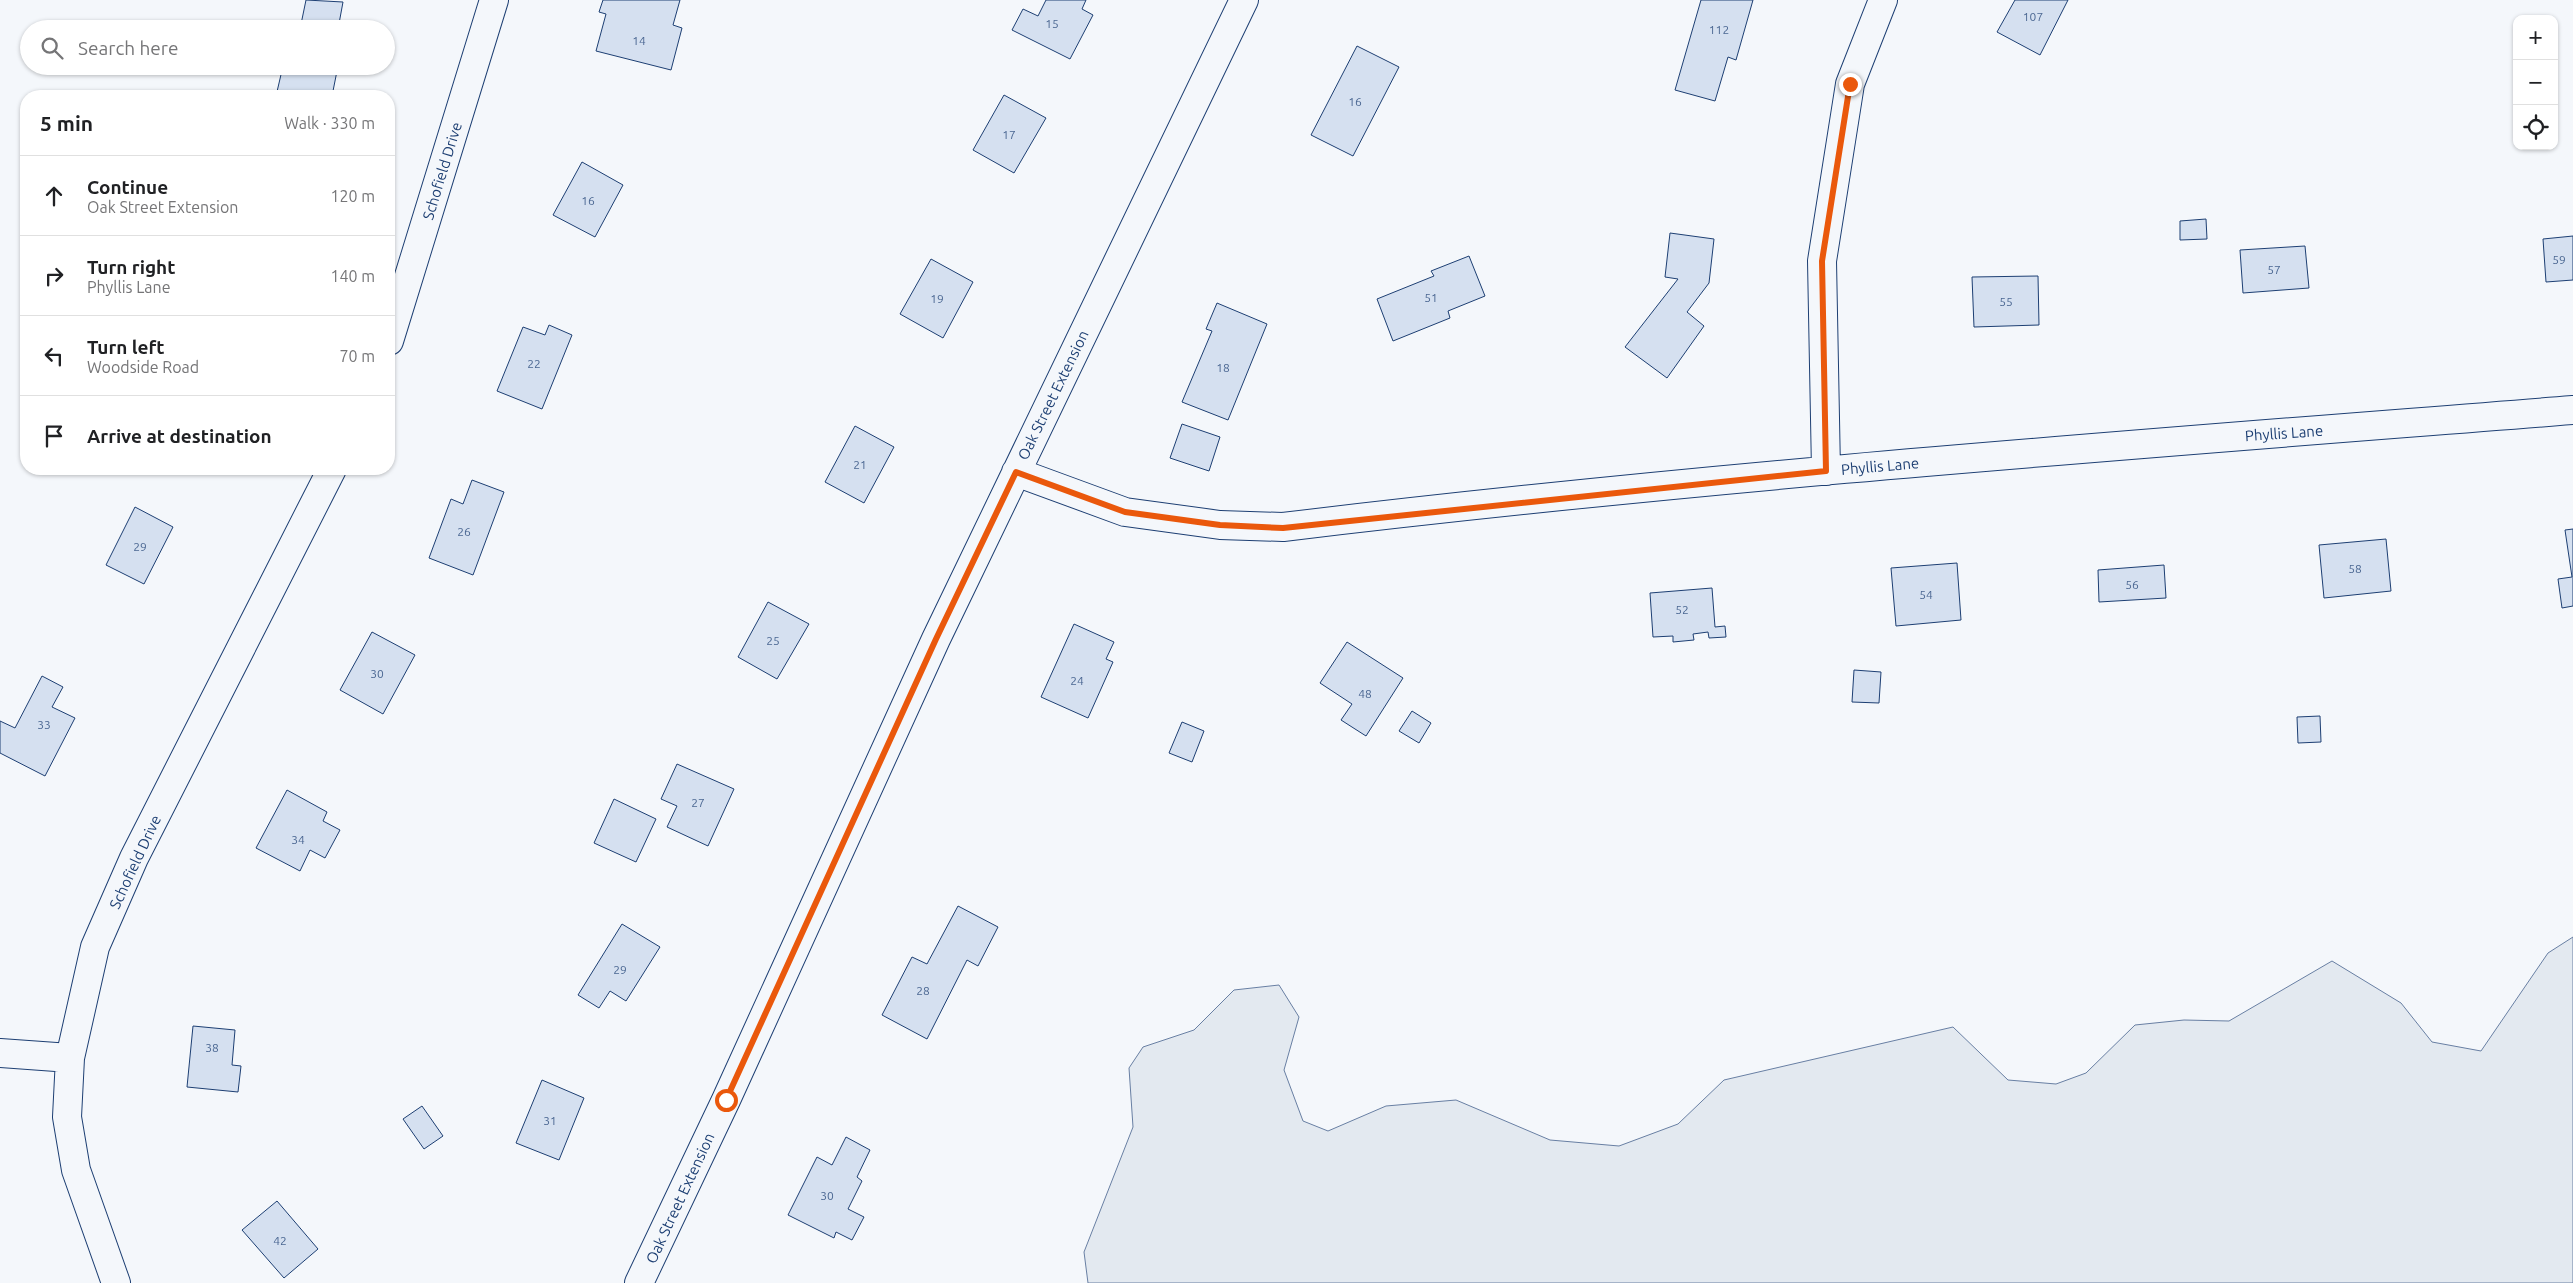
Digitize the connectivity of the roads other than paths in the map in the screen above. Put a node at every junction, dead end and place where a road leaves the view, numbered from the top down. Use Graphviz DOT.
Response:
graph roads {
  1 [pos="494,0"];
  2 [pos="1244,0"];
  3 [pos="1884,0"];
  4 [pos="395,321"];
  5 [pos="2573,410"];
  6 [pos="1826,471"];
  7 [pos="1016,472"];
  8 [pos="329,475"];
  9 [pos="0,1053"];
  10 [pos="70,1058"];
  11 [pos="116,1283"];
  12 [pos="639,1283"];
  1 -- 4 [label="street, Schofield Drive"];
  2 -- 7 [label="street, Oak Street Extension"];
  3 -- 6 [label="street"];
  5 -- 6 [label="street, Phyllis Lane"];
  6 -- 7 [label="street, Phyllis Lane"];
  7 -- 12 [label="street, Oak Street Extension"];
  8 -- 10 [label="street, Schofield Drive"];
  9 -- 10 [label="street"];
  10 -- 11 [label="street, Schofield Drive"];
}
